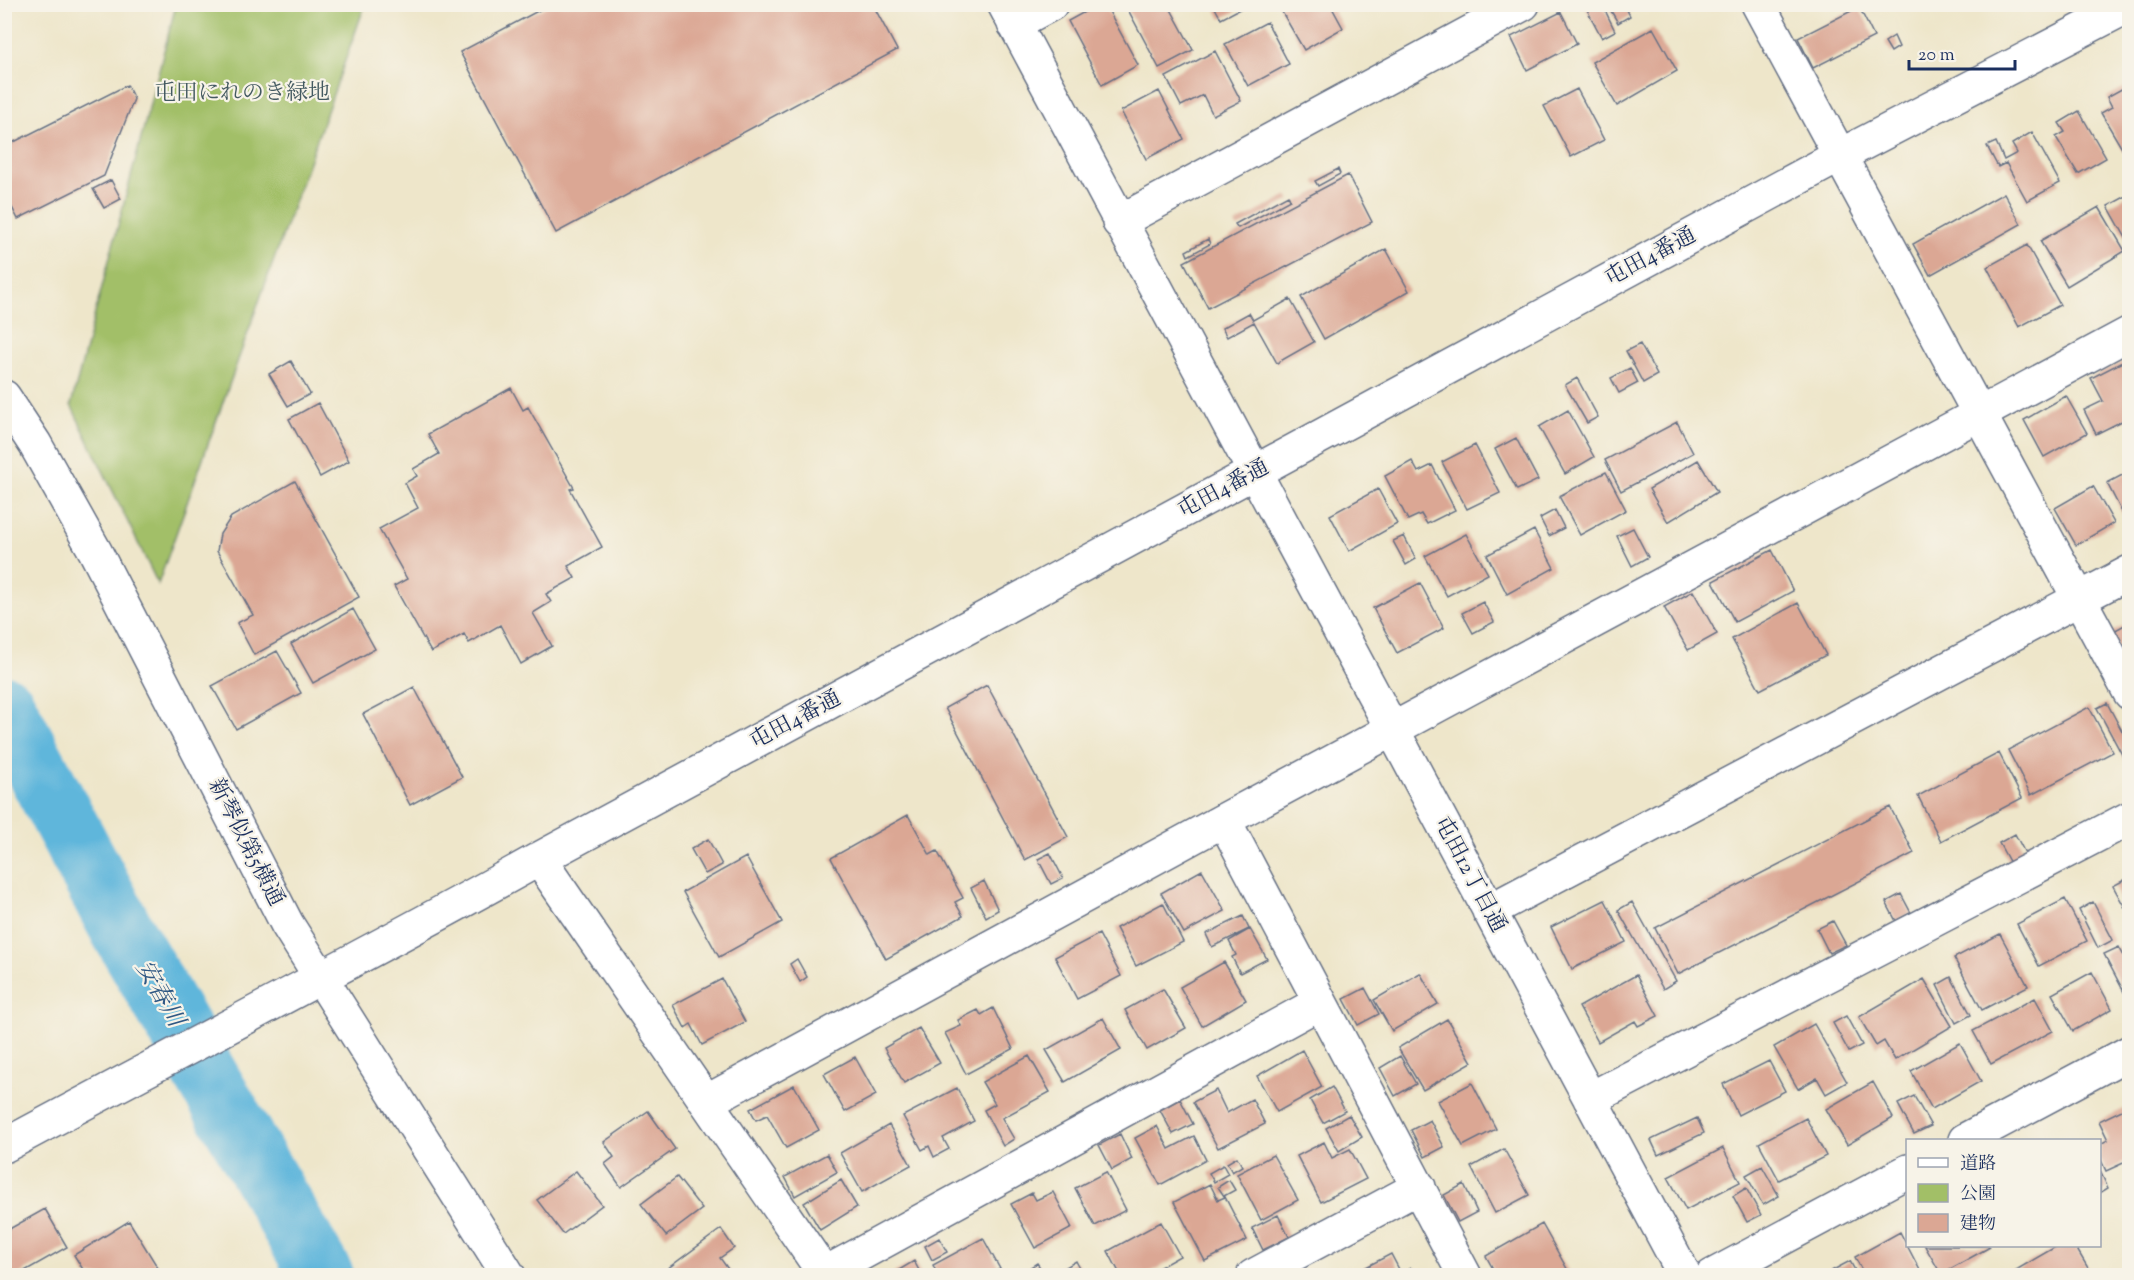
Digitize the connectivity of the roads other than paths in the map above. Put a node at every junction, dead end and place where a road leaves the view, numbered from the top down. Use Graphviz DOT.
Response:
graph roads {
  1 [pos="1051,4"];
  2 [pos="1524,4"];
  3 [pos="1758,4"];
  4 [pos="2130,5"];
  5 [pos="1009,14"];
  6 [pos="1839,156"];
  7 [pos="1119,222"];
  8 [pos="2130,333"];
  9 [pos="4,397"];
  10 [pos="1978,414"];
  11 [pos="1254,474"];
  12 [pos="2130,573"];
  13 [pos="2079,599"];
  14 [pos="2130,693"];
  15 [pos="1391,729"];
  16 [pos="2130,818"];
  17 [pos="1224,820"];
  18 [pos="539,859"];
  19 [pos="1489,911"];
  20 [pos="319,978"];
  21 [pos="1319,1003"];
  22 [pos="2130,1052"];
  23 [pos="1590,1099"];
  24 [pos="706,1102"];
  25 [pos="1967,1139"];
  26 [pos="4,1146"];
  27 [pos="1906,1172"];
  28 [pos="1419,1187"];
  29 [pos="825,1274"];
  30 [pos="509,1275"];
  31 [pos="1253,1275"];
  32 [pos="1465,1275"];
  33 [pos="1685,1275"];
  34 [pos="1712,1275"];
  1 -- 5 [label="street"];
  2 -- 7 [label="street"];
  3 -- 6 [label="street"];
  4 -- 6 [label="street, 屯田4番通"];
  5 -- 7 [label="street, 屯田12丁目通"];
  6 -- 10 [label="street"];
  6 -- 11 [label="street, 屯田4番通"];
  7 -- 11 [label="street, 屯田12丁目通"];
  8 -- 10 [label="street"];
  9 -- 20 [label="street, 新琴似第5横通"];
  10 -- 13 [label="street"];
  10 -- 15 [label="street"];
  11 -- 15 [label="street, 屯田12丁目通"];
  11 -- 18 [label="street, 屯田4番通"];
  12 -- 13 [label="street"];
  13 -- 14 [label="street"];
  13 -- 19 [label="street"];
  15 -- 17 [label="street"];
  15 -- 19 [label="street, 屯田12丁目通"];
  16 -- 23 [label="street"];
  17 -- 21 [label="street"];
  17 -- 24 [label="street"];
  18 -- 20 [label="street, 屯田4番通"];
  18 -- 24 [label="street"];
  19 -- 23 [label="street, 屯田12丁目通"];
  20 -- 26 [label="street, 屯田4番通"];
  20 -- 30 [label="street, 新琴似第5横通"];
  21 -- 28 [label="street"];
  21 -- 29 [label="street"];
  22 -- 25 [label="street"];
  23 -- 33 [label="street, 屯田12丁目通"];
  24 -- 29 [label="street"];
  27 -- 34 [label="street"];
  28 -- 31 [label="street"];
  28 -- 32 [label="street"];
}
